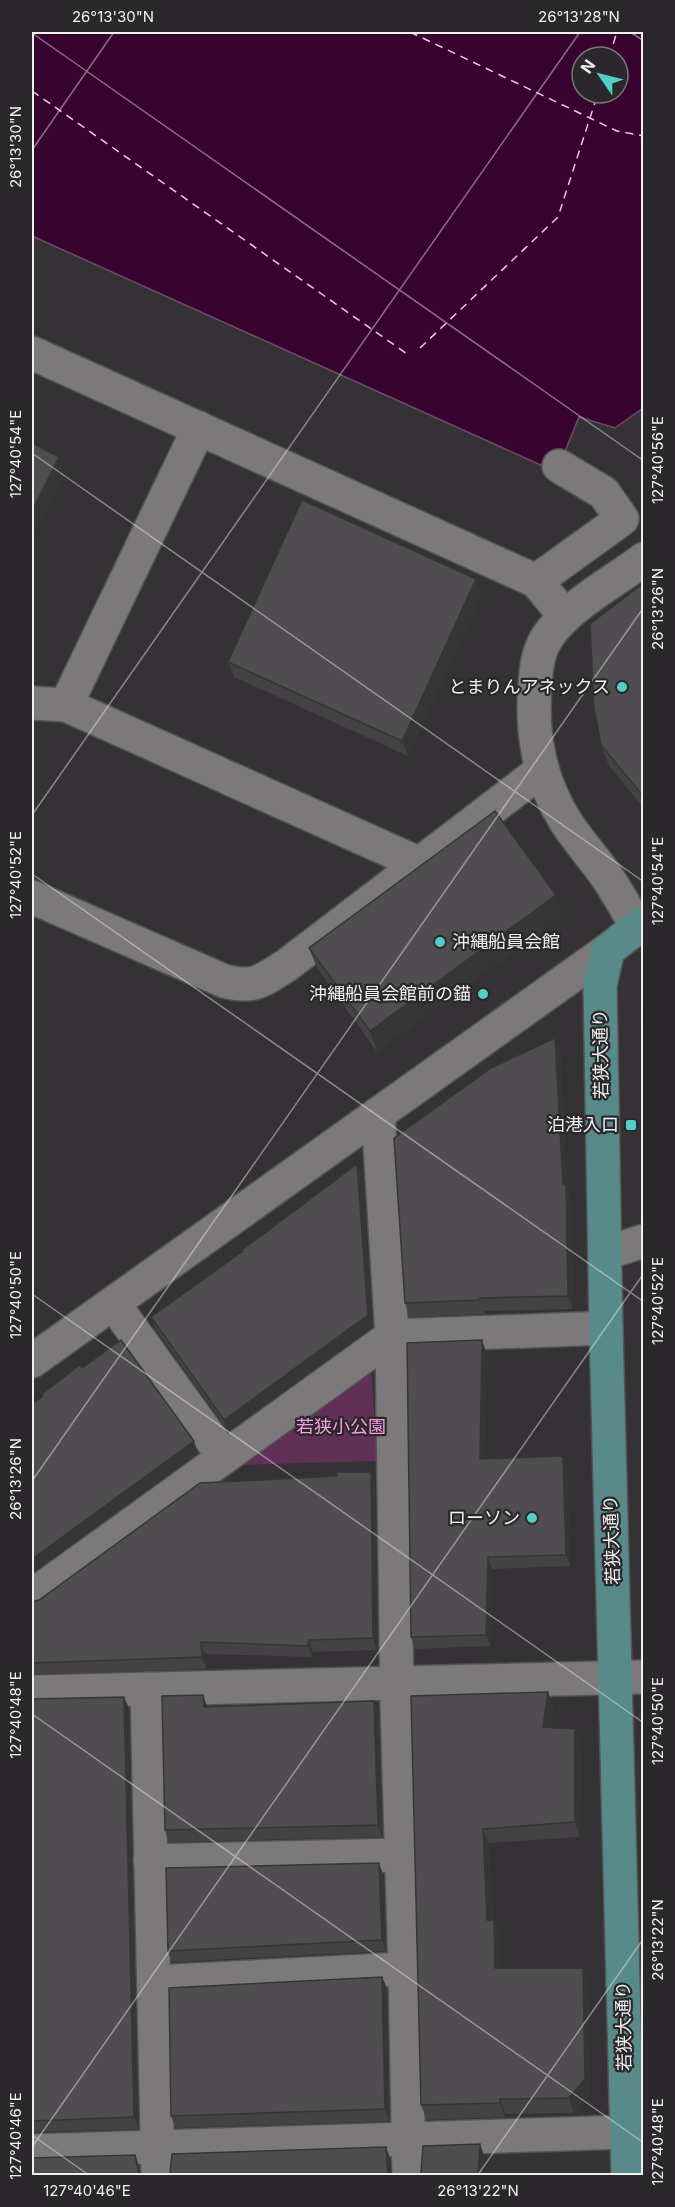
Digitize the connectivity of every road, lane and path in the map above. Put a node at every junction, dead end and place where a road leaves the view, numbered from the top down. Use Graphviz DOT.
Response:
graph roads {
  1 [pos="32,353"];
  2 [pos="199,428"];
  3 [pos="559,466"];
  4 [pos="644,559"];
  5 [pos="537,581"];
  6 [pos="565,616"];
  7 [pos="32,703"];
  8 [pos="66,705"];
  9 [pos="542,770"];
  10 [pos="420,864"];
  11 [pos="32,897"];
  12 [pos="640,925"];
  13 [pos="608,950"];
  14 [pos="378,1114"];
  15 [pos="644,1241"];
  16 [pos="605,1252"];
  17 [pos="113,1303"];
  18 [pos="606,1328"];
  19 [pos="392,1336"];
  20 [pos="32,1361"];
  21 [pos="224,1457"];
  22 [pos="32,1596"];
  23 [pos="630,1677"];
  24 [pos="396,1683"];
  25 [pos="147,1689"];
  26 [pos="32,1692"];
  27 [pos="401,1855"];
  28 [pos="150,1861"];
  29 [pos="405,1969"];
  30 [pos="154,1982"];
  31 [pos="627,2132"];
  32 [pos="409,2139"];
  33 [pos="32,2151"];
  34 [pos="158,2161"];
  35 [pos="409,2175"];
  36 [pos="628,2175"];
  1 -- 2 [label="street"];
  2 -- 5 [label="street"];
  2 -- 8 [label="street"];
  3 -- 5 [label="street"];
  4 -- 6 [label="street"];
  5 -- 6 [label="street"];
  6 -- 9 [label="street"];
  7 -- 8 [label="street"];
  8 -- 10 [label="street"];
  9 -- 10 [label="street"];
  9 -- 12 [label="street"];
  10 -- 11 [label="street"];
  12 -- 13 [label="main road"];
  13 -- 14 [label="street"];
  13 -- 16 [label="main road, 若狭大通り"];
  14 -- 17 [label="street"];
  14 -- 19 [label="street"];
  15 -- 16 [label="street"];
  16 -- 18 [label="main road, 若狭大通り"];
  17 -- 20 [label="street"];
  17 -- 21 [label="street"];
  18 -- 19 [label="street"];
  18 -- 23 [label="main road, 若狭大通り"];
  19 -- 21 [label="street"];
  19 -- 24 [label="street"];
  21 -- 22 [label="street"];
  23 -- 24 [label="street"];
  23 -- 31 [label="main road, 若狭大通り"];
  24 -- 25 [label="street"];
  24 -- 27 [label="street"];
  25 -- 26 [label="street"];
  25 -- 28 [label="street"];
  27 -- 28 [label="street"];
  27 -- 29 [label="street"];
  28 -- 30 [label="street"];
  29 -- 30 [label="street"];
  29 -- 32 [label="street"];
  30 -- 34 [label="street"];
  31 -- 32 [label="street"];
  31 -- 36 [label="main road, 若狭大通り"];
  32 -- 34 [label="street"];
  32 -- 35 [label="street"];
  33 -- 34 [label="street"];
}
